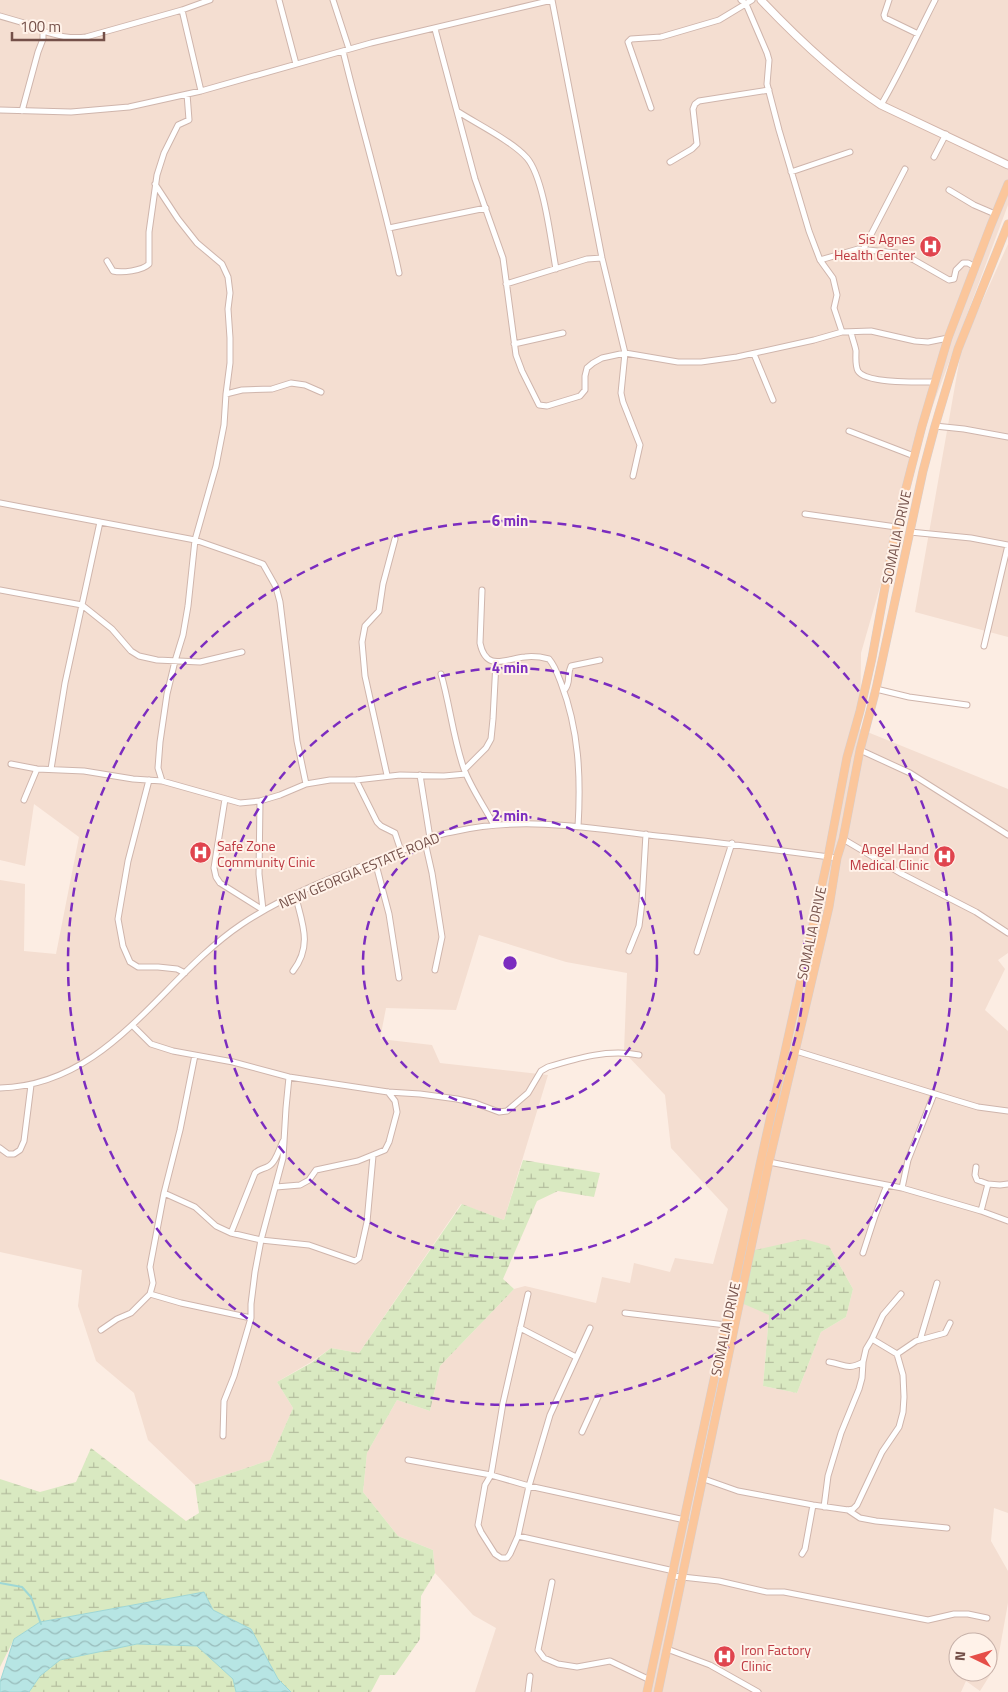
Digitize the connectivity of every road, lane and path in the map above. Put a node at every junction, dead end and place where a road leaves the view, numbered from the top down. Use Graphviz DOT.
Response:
graph roads {
  1 [pos="210,0"];
  2 [pos="278,0"];
  3 [pos="333,0"];
  4 [pos="552,0"];
  5 [pos="752,0"];
  6 [pos="761,0"];
  7 [pos="889,0"];
  8 [pos="935,0"];
  9 [pos="743,2"];
  10 [pos="182,10"];
  11 [pos="0,16"];
  12 [pos="434,28"];
  13 [pos="43,31"];
  14 [pos="918,34"];
  15 [pos="349,50"];
  16 [pos="343,51"];
  17 [pos="296,64"];
  18 [pos="769,90"];
  19 [pos="201,91"];
  20 [pos="187,94"];
  21 [pos="882,105"];
  22 [pos="651,108"];
  23 [pos="0,110"];
  24 [pos="22,111"];
  25 [pos="457,111"];
  26 [pos="946,134"];
  27 [pos="850,152"];
  28 [pos="934,158"];
  29 [pos="670,162"];
  30 [pos="1008,165"];
  31 [pos="905,170"];
  32 [pos="791,172"];
  33 [pos="156,184"];
  34 [pos="1008,184"];
  35 [pos="949,190"];
  36 [pos="486,208"];
  37 [pos="995,214"];
  38 [pos="1008,224"];
  39 [pos="390,228"];
  40 [pos="864,248"];
  41 [pos="602,258"];
  42 [pos="820,260"];
  43 [pos="107,261"];
  44 [pos="975,267"];
  45 [pos="556,269"];
  46 [pos="399,272"];
  47 [pos="506,284"];
  48 [pos="842,332"];
  49 [pos="851,332"];
  50 [pos="564,333"];
  51 [pos="948,338"];
  52 [pos="514,344"];
  53 [pos="625,353"];
  54 [pos="754,354"];
  55 [pos="935,382"];
  56 [pos="321,392"];
  57 [pos="226,394"];
  58 [pos="773,400"];
  59 [pos="935,426"];
  60 [pos="849,431"];
  61 [pos="1008,437"];
  62 [pos="914,456"];
  63 [pos="633,476"];
  64 [pos="0,503"];
  65 [pos="805,514"];
  66 [pos="100,522"];
  67 [pos="896,527"];
  68 [pos="910,532"];
  69 [pos="395,539"];
  70 [pos="195,540"];
  71 [pos="1008,545"];
  72 [pos="0,590"];
  73 [pos="482,590"];
  74 [pos="82,605"];
  75 [pos="984,646"];
  76 [pos="242,652"];
  77 [pos="600,660"];
  78 [pos="175,661"];
  79 [pos="496,662"];
  80 [pos="441,674"];
  81 [pos="876,689"];
  82 [pos="564,691"];
  83 [pos="967,705"];
  84 [pos="860,750"];
  85 [pos="11,764"];
  86 [pos="38,769"];
  87 [pos="51,769"];
  88 [pos="466,772"];
  89 [pos="420,775"];
  90 [pos="387,776"];
  91 [pos="148,780"];
  92 [pos="356,780"];
  93 [pos="162,781"];
  94 [pos="306,784"];
  95 [pos="225,799"];
  96 [pos="24,800"];
  97 [pos="260,801"];
  98 [pos="494,825"];
  99 [pos="578,827"];
  100 [pos="646,834"];
  101 [pos="1008,835"];
  102 [pos="428,840"];
  103 [pos="843,840"];
  104 [pos="732,843"];
  105 [pos="401,851"];
  106 [pos="828,857"];
  107 [pos="837,858"];
  108 [pos="375,861"];
  109 [pos="295,894"];
  110 [pos="263,910"];
  111 [pos="1008,933"];
  112 [pos="629,951"];
  113 [pos="697,952"];
  114 [pos="435,970"];
  115 [pos="293,972"];
  116 [pos="185,973"];
  117 [pos="399,978"];
  118 [pos="133,1026"];
  119 [pos="796,1051"];
  120 [pos="194,1055"];
  121 [pos="639,1055"];
  122 [pos="289,1077"];
  123 [pos="31,1085"];
  124 [pos="0,1088"];
  125 [pos="388,1092"];
  126 [pos="934,1094"];
  127 [pos="1008,1111"];
  128 [pos="284,1138"];
  129 [pos="0,1148"];
  130 [pos="372,1156"];
  131 [pos="769,1162"];
  132 [pos="976,1167"];
  133 [pos="988,1184"];
  134 [pos="1008,1184"];
  135 [pos="887,1185"];
  136 [pos="276,1187"];
  137 [pos="902,1188"];
  138 [pos="164,1192"];
  139 [pos="981,1211"];
  140 [pos="1008,1221"];
  141 [pos="231,1233"];
  142 [pos="261,1240"];
  143 [pos="863,1253"];
  144 [pos="937,1284"];
  145 [pos="150,1294"];
  146 [pos="528,1294"];
  147 [pos="901,1294"];
  148 [pos="625,1313"];
  149 [pos="252,1318"];
  150 [pos="950,1323"];
  151 [pos="726,1325"];
  152 [pos="520,1328"];
  153 [pos="590,1328"];
  154 [pos="101,1330"];
  155 [pos="872,1339"];
  156 [pos="920,1340"];
  157 [pos="896,1354"];
  158 [pos="576,1357"];
  159 [pos="829,1362"];
  160 [pos="862,1362"];
  161 [pos="598,1398"];
  162 [pos="582,1432"];
  163 [pos="223,1436"];
  164 [pos="408,1460"];
  165 [pos="491,1475"];
  166 [pos="704,1479"];
  167 [pos="528,1486"];
  168 [pos="813,1505"];
  169 [pos="824,1506"];
  170 [pos="848,1510"];
  171 [pos="684,1520"];
  172 [pos="947,1528"];
  173 [pos="518,1536"];
  174 [pos="802,1554"];
  175 [pos="673,1573"];
  176 [pos="682,1578"];
  177 [pos="552,1582"];
  178 [pos="987,1618"];
  179 [pos="667,1649"];
  180 [pos="530,1676"];
  181 [pos="650,1680"];
  182 [pos="528,1692"];
  183 [pos="647,1692"];
  184 [pos="658,1692"];
  185 [pos="758,1692"];
  1 -- 10 [label="street"];
  2 -- 17 [label="street"];
  3 -- 15 [label="street"];
  4 -- 12 [label="street"];
  4 -- 41 [label="street"];
  5 -- 9 [label="street"];
  6 -- 21 [label="street"];
  7 -- 14 [label="street"];
  8 -- 14 [label="street"];
  9 -- 18 [label="street"];
  9 -- 22 [label="street"];
  10 -- 13 [label="street"];
  10 -- 19 [label="street"];
  11 -- 13 [label="street"];
  12 -- 15 [label="street"];
  12 -- 25 [label="street"];
  13 -- 24 [label="street"];
  14 -- 21 [label="street"];
  15 -- 16 [label="street"];
  16 -- 17 [label="street"];
  16 -- 39 [label="street"];
  17 -- 19 [label="street"];
  18 -- 29 [label="street"];
  18 -- 32 [label="street"];
  19 -- 20 [label="street"];
  20 -- 24 [label="street"];
  20 -- 33 [label="street"];
  21 -- 26 [label="street"];
  23 -- 24 [label="street"];
  25 -- 36 [label="street"];
  25 -- 45 [label="street"];
  26 -- 28 [label="street"];
  26 -- 30 [label="street"];
  27 -- 32 [label="street"];
  31 -- 40 [label="street"];
  32 -- 42 [label="street"];
  33 -- 43 [label="street"];
  33 -- 57 [label="street"];
  34 -- 37 [label="main road, SOMALIA DRIVE"];
  35 -- 37 [label="street"];
  36 -- 39 [label="street"];
  36 -- 47 [label="street"];
  37 -- 44 [label="main road, SOMALIA DRIVE"];
  38 -- 59 [label="main road, SOMALIA DRIVE"];
  39 -- 46 [label="street"];
  40 -- 42 [label="street"];
  40 -- 44 [label="street"];
  41 -- 45 [label="street"];
  41 -- 53 [label="street"];
  42 -- 48 [label="street"];
  44 -- 51 [label="main road, SOMALIA DRIVE"];
  45 -- 47 [label="street"];
  47 -- 52 [label="street"];
  48 -- 49 [label="street"];
  48 -- 54 [label="street"];
  49 -- 51 [label="street"];
  49 -- 55 [label="street"];
  50 -- 52 [label="street"];
  51 -- 55 [label="main road, SOMALIA DRIVE"];
  52 -- 53 [label="street"];
  53 -- 54 [label="street"];
  53 -- 63 [label="street"];
  54 -- 58 [label="street"];
  55 -- 62 [label="main road, SOMALIA DRIVE"];
  56 -- 57 [label="street"];
  57 -- 70 [label="street"];
  59 -- 61 [label="street"];
  59 -- 68 [label="main road, SOMALIA DRIVE"];
  60 -- 62 [label="street"];
  62 -- 67 [label="main road, SOMALIA DRIVE"];
  64 -- 66 [label="street"];
  65 -- 67 [label="street"];
  66 -- 70 [label="street"];
  66 -- 74 [label="street"];
  67 -- 106 [label="main road, SOMALIA DRIVE"];
  68 -- 71 [label="street"];
  68 -- 81 [label="main road, SOMALIA DRIVE"];
  69 -- 90 [label="street"];
  70 -- 78 [label="street"];
  70 -- 94 [label="street"];
  71 -- 75 [label="street"];
  72 -- 74 [label="street"];
  73 -- 79 [label="street"];
  74 -- 78 [label="street"];
  74 -- 87 [label="street"];
  76 -- 78 [label="street"];
  77 -- 82 [label="street"];
  78 -- 93 [label="street"];
  79 -- 82 [label="street"];
  79 -- 88 [label="street"];
  80 -- 88 [label="street"];
  81 -- 83 [label="street"];
  81 -- 84 [label="main road, SOMALIA DRIVE"];
  82 -- 99 [label="street"];
  84 -- 101 [label="street"];
  84 -- 103 [label="main road, SOMALIA DRIVE"];
  85 -- 86 [label="street"];
  86 -- 87 [label="street"];
  86 -- 96 [label="street"];
  87 -- 91 [label="street"];
  88 -- 89 [label="street"];
  88 -- 98 [label="street"];
  89 -- 90 [label="street"];
  89 -- 102 [label="street"];
  90 -- 92 [label="street"];
  91 -- 93 [label="street"];
  91 -- 116 [label="street"];
  92 -- 94 [label="street"];
  92 -- 105 [label="street"];
  93 -- 95 [label="street"];
  94 -- 97 [label="street"];
  95 -- 97 [label="street"];
  95 -- 110 [label="street"];
  97 -- 110 [label="street"];
  98 -- 99 [label="street, NEW GEORGIA ESTATE ROAD"];
  98 -- 102 [label="street, NEW GEORGIA ESTATE ROAD"];
  99 -- 100 [label="street, NEW GEORGIA ESTATE ROAD"];
  100 -- 104 [label="street, NEW GEORGIA ESTATE ROAD"];
  100 -- 112 [label="street"];
  102 -- 105 [label="street, NEW GEORGIA ESTATE ROAD"];
  102 -- 114 [label="street"];
  103 -- 107 [label="main road, SOMALIA DRIVE"];
  103 -- 111 [label="street"];
  104 -- 106 [label="street, NEW GEORGIA ESTATE ROAD"];
  104 -- 113 [label="street"];
  105 -- 108 [label="street, NEW GEORGIA ESTATE ROAD"];
  106 -- 107 [label="street, NEW GEORGIA ESTATE ROAD"];
  106 -- 151 [label="main road, SOMALIA DRIVE"];
  107 -- 119 [label="main road, SOMALIA DRIVE"];
  108 -- 109 [label="street, NEW GEORGIA ESTATE ROAD"];
  108 -- 117 [label="street"];
  109 -- 110 [label="street, NEW GEORGIA ESTATE ROAD"];
  109 -- 115 [label="street"];
  110 -- 116 [label="street, NEW GEORGIA ESTATE ROAD"];
  116 -- 118 [label="street, NEW GEORGIA ESTATE ROAD"];
  118 -- 120 [label="street"];
  118 -- 123 [label="street, NEW GEORGIA ESTATE ROAD"];
  119 -- 126 [label="street"];
  119 -- 131 [label="main road, SOMALIA DRIVE"];
  120 -- 122 [label="street"];
  120 -- 138 [label="street"];
  121 -- 125 [label="street"];
  122 -- 125 [label="street"];
  122 -- 128 [label="street"];
  123 -- 124 [label="street, NEW GEORGIA ESTATE ROAD"];
  123 -- 129 [label="street"];
  125 -- 130 [label="street"];
  126 -- 127 [label="street"];
  126 -- 137 [label="street"];
  128 -- 136 [label="street"];
  128 -- 141 [label="street"];
  130 -- 136 [label="street"];
  130 -- 142 [label="street"];
  131 -- 135 [label="street"];
  131 -- 166 [label="main road, SOMALIA DRIVE"];
  132 -- 133 [label="street"];
  133 -- 134 [label="street"];
  133 -- 139 [label="street"];
  135 -- 137 [label="street"];
  135 -- 143 [label="street"];
  136 -- 142 [label="street"];
  137 -- 139 [label="street"];
  138 -- 141 [label="street"];
  138 -- 145 [label="street"];
  139 -- 140 [label="street"];
  141 -- 142 [label="street"];
  142 -- 149 [label="street"];
  144 -- 156 [label="street"];
  145 -- 149 [label="street"];
  145 -- 154 [label="street"];
  146 -- 152 [label="street"];
  147 -- 155 [label="street"];
  148 -- 151 [label="street"];
  149 -- 163 [label="street"];
  150 -- 156 [label="street"];
  151 -- 171 [label="main road, SOMALIA DRIVE"];
  152 -- 158 [label="street"];
  152 -- 165 [label="street"];
  153 -- 158 [label="street"];
  155 -- 157 [label="street"];
  155 -- 160 [label="street"];
  156 -- 157 [label="street"];
  157 -- 170 [label="street"];
  158 -- 167 [label="street"];
  159 -- 160 [label="street"];
  160 -- 169 [label="street"];
  161 -- 162 [label="street"];
  164 -- 165 [label="street"];
  165 -- 167 [label="street"];
  165 -- 173 [label="street"];
  166 -- 168 [label="street"];
  166 -- 176 [label="main road, SOMALIA DRIVE"];
  167 -- 171 [label="street"];
  167 -- 173 [label="street"];
  168 -- 169 [label="street"];
  168 -- 174 [label="street"];
  169 -- 170 [label="street"];
  170 -- 172 [label="street"];
  171 -- 175 [label="main road, SOMALIA DRIVE"];
  173 -- 175 [label="street"];
  175 -- 176 [label="street"];
  175 -- 181 [label="main road, SOMALIA DRIVE"];
  176 -- 178 [label="street"];
  176 -- 179 [label="main road, SOMALIA DRIVE"];
  177 -- 181 [label="street"];
  179 -- 184 [label="main road, SOMALIA DRIVE"];
  179 -- 185 [label="street"];
  180 -- 182 [label="street"];
  181 -- 183 [label="main road, SOMALIA DRIVE"];
}
